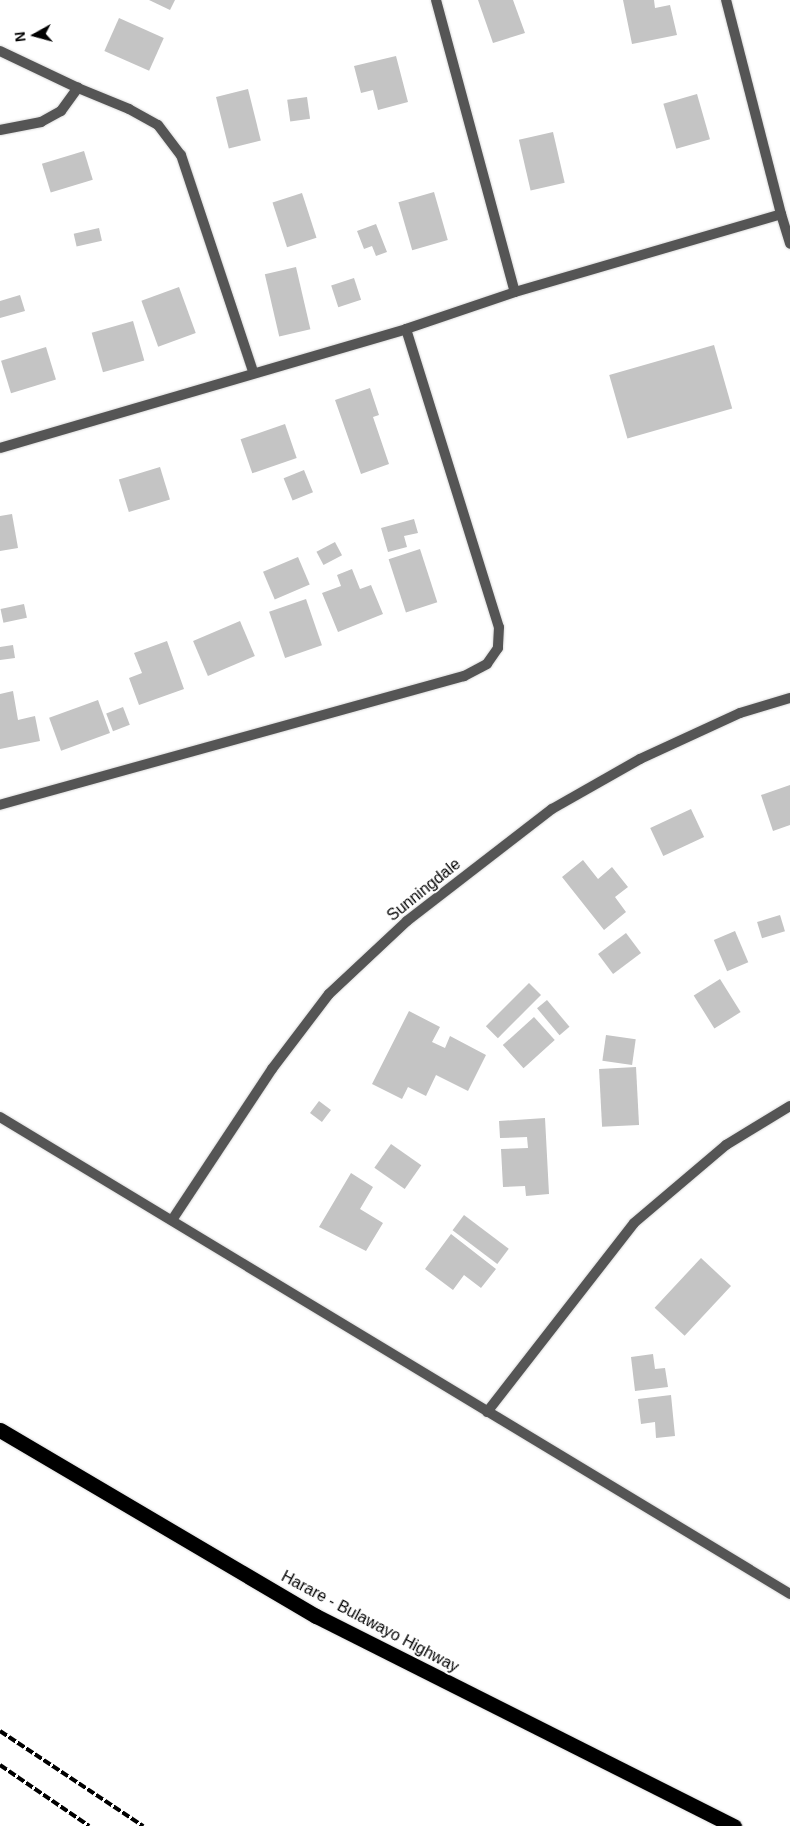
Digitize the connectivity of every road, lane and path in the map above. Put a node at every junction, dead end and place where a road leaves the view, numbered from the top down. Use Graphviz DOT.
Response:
graph roads {
  1 [pos="436,0"];
  2 [pos="726,0"];
  3 [pos="0,51"];
  4 [pos="78,88"];
  5 [pos="0,130"];
  6 [pos="780,214"];
  7 [pos="790,244"];
  8 [pos="515,292"];
  9 [pos="406,329"];
  10 [pos="253,372"];
  11 [pos="0,448"];
  12 [pos="790,698"];
  13 [pos="0,804"];
  14 [pos="790,1106"];
  15 [pos="0,1117"];
  16 [pos="172,1220"];
  17 [pos="487,1412"];
  18 [pos="0,1430"];
  19 [pos="790,1594"];
  20 [pos="734,1826"];
  1 -- 8 [label="street"];
  2 -- 6 [label="street"];
  3 -- 4 [label="street"];
  4 -- 5 [label="street"];
  4 -- 10 [label="street"];
  6 -- 7 [label="street"];
  6 -- 8 [label="street"];
  8 -- 9 [label="street"];
  9 -- 10 [label="street"];
  9 -- 13 [label="street"];
  10 -- 11 [label="street"];
  12 -- 16 [label="street, Sunningdale"];
  14 -- 17 [label="street"];
  15 -- 16 [label="street"];
  16 -- 17 [label="street"];
  17 -- 19 [label="street"];
  18 -- 20 [label="highway, Harare - Bulawayo Highway"];
}
